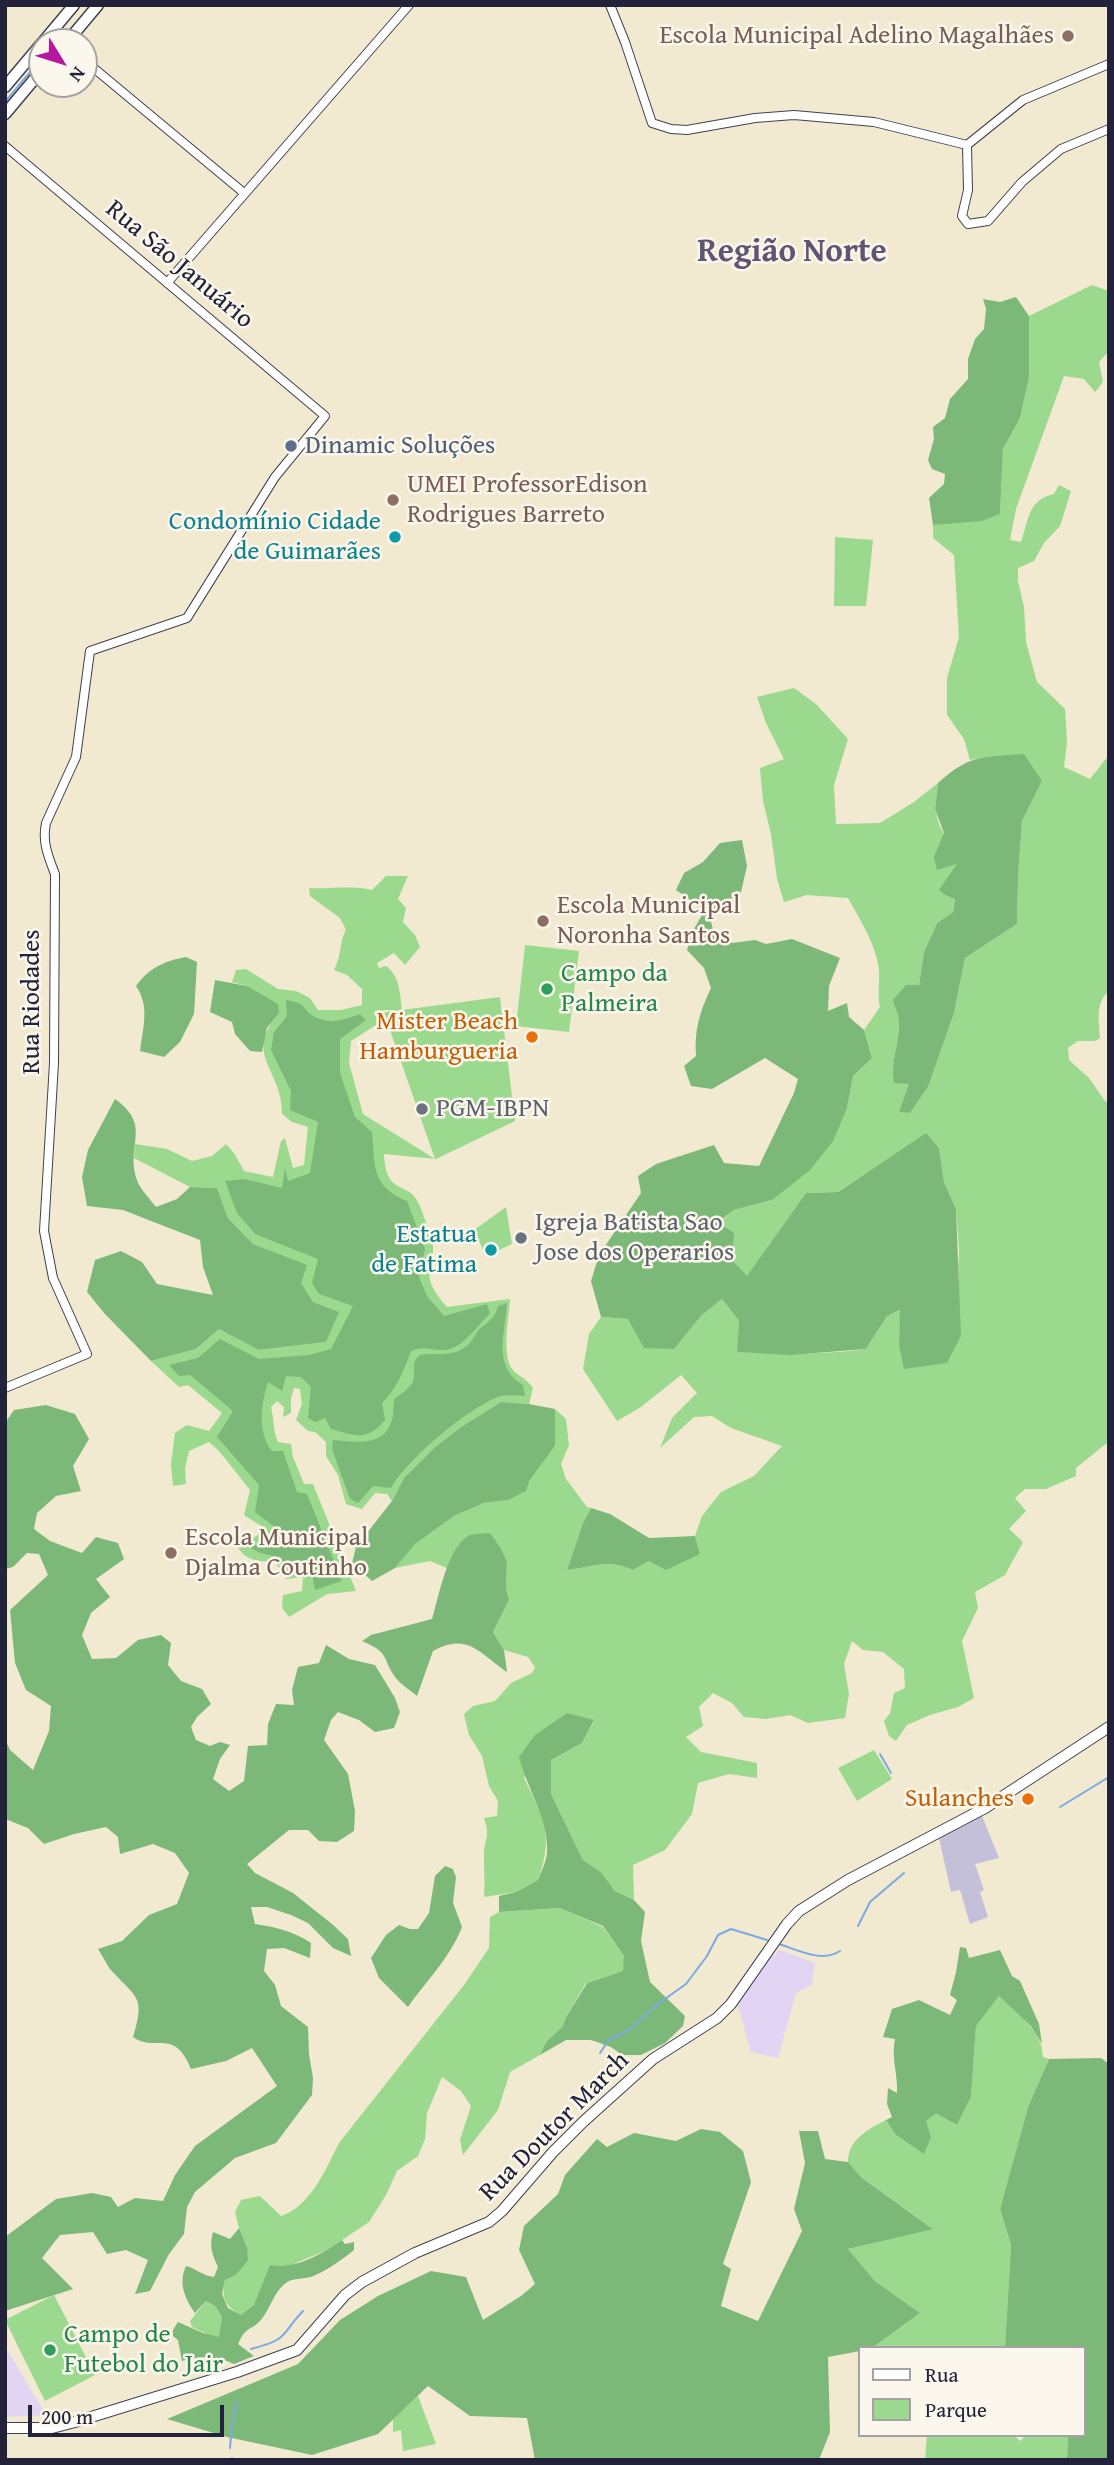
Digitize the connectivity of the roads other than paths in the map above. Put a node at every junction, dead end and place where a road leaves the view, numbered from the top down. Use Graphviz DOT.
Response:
graph roads {
  1 [pos="74,5"];
  2 [pos="98,5"];
  3 [pos="409,5"];
  4 [pos="610,5"];
  5 [pos="55,28"];
  6 [pos="79,28"];
  7 [pos="28,60"];
  8 [pos="1109,64"];
  9 [pos="98,72"];
  10 [pos="5,87"];
  11 [pos="28,87"];
  12 [pos="5,114"];
  13 [pos="1109,129"];
  14 [pos="967,145"];
  15 [pos="5,146"];
  16 [pos="244,193"];
  17 [pos="167,283"];
  18 [pos="90,651"];
  19 [pos="5,1388"];
  20 [pos="1109,1727"];
  21 [pos="5,2428"];
  1 -- 5 [label="highway"];
  2 -- 6 [label="highway"];
  3 -- 16 [label="street"];
  4 -- 14 [label="street"];
  7 -- 10 [label="highway"];
  8 -- 14 [label="street"];
  9 -- 16 [label="street"];
  11 -- 12 [label="highway"];
  13 -- 14 [label="street"];
  15 -- 17 [label="street, Rua São Januário"];
  16 -- 17 [label="street"];
  17 -- 18 [label="street, Rua São Januário"];
  18 -- 19 [label="street, Rua Riodades"];
  20 -- 21 [label="main road, Rua Doutor March"];
}
